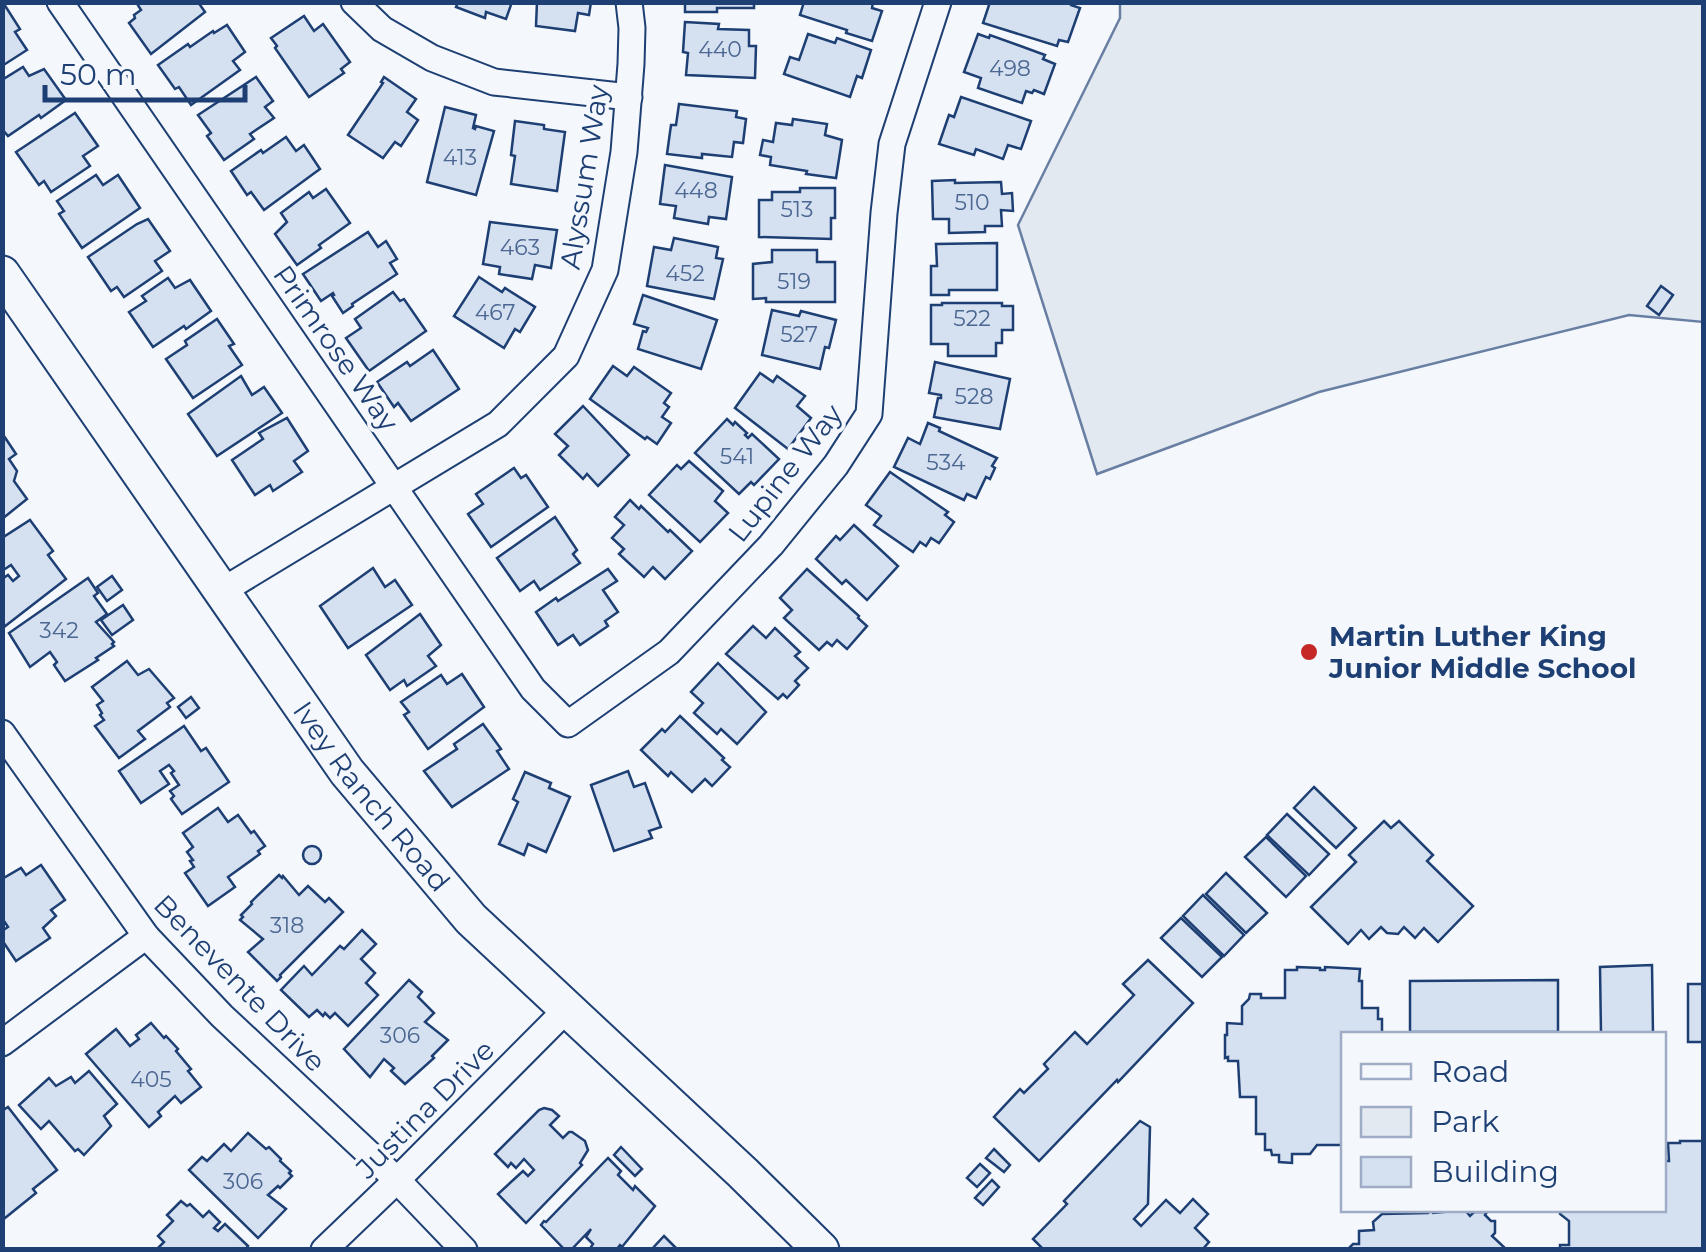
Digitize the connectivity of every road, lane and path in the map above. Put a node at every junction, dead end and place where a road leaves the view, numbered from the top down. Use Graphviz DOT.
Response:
graph roads {
  1 [pos="60,2"];
  2 [pos="354,2"];
  3 [pos="629,2"];
  4 [pos="938,2"];
  5 [pos="629,97"];
  6 [pos="2,274"];
  7 [pos="394,485"];
  8 [pos="222,591"];
  9 [pos="568,724"];
  10 [pos="2,733"];
  11 [pos="146,936"];
  12 [pos="566,1010"];
  13 [pos="2,1043"];
  14 [pos="397,1180"];
  15 [pos="324,1250"];
  16 [pos="464,1250"];
  17 [pos="821,1250"];
  1 -- 7 [label="street, Primrose Way"];
  2 -- 5 [label="street"];
  3 -- 5 [label="street, Alyssum Way"];
  4 -- 9 [label="street, Lupine Way"];
  5 -- 7 [label="street, Alyssum Way"];
  6 -- 8 [label="street, Ivey Ranch Road"];
  7 -- 8 [label="street, Alyssum Way"];
  7 -- 9 [label="street, Primrose Way"];
  8 -- 12 [label="street, Ivey Ranch Road"];
  10 -- 11 [label="street, Benevente Drive"];
  11 -- 13 [label="street"];
  11 -- 14 [label="street, Benevente Drive"];
  12 -- 14 [label="street, Justina Drive"];
  12 -- 17 [label="street, Ivey Ranch Road"];
  14 -- 15 [label="street, Justina Drive"];
  14 -- 16 [label="street, Benevente Drive"];
}
